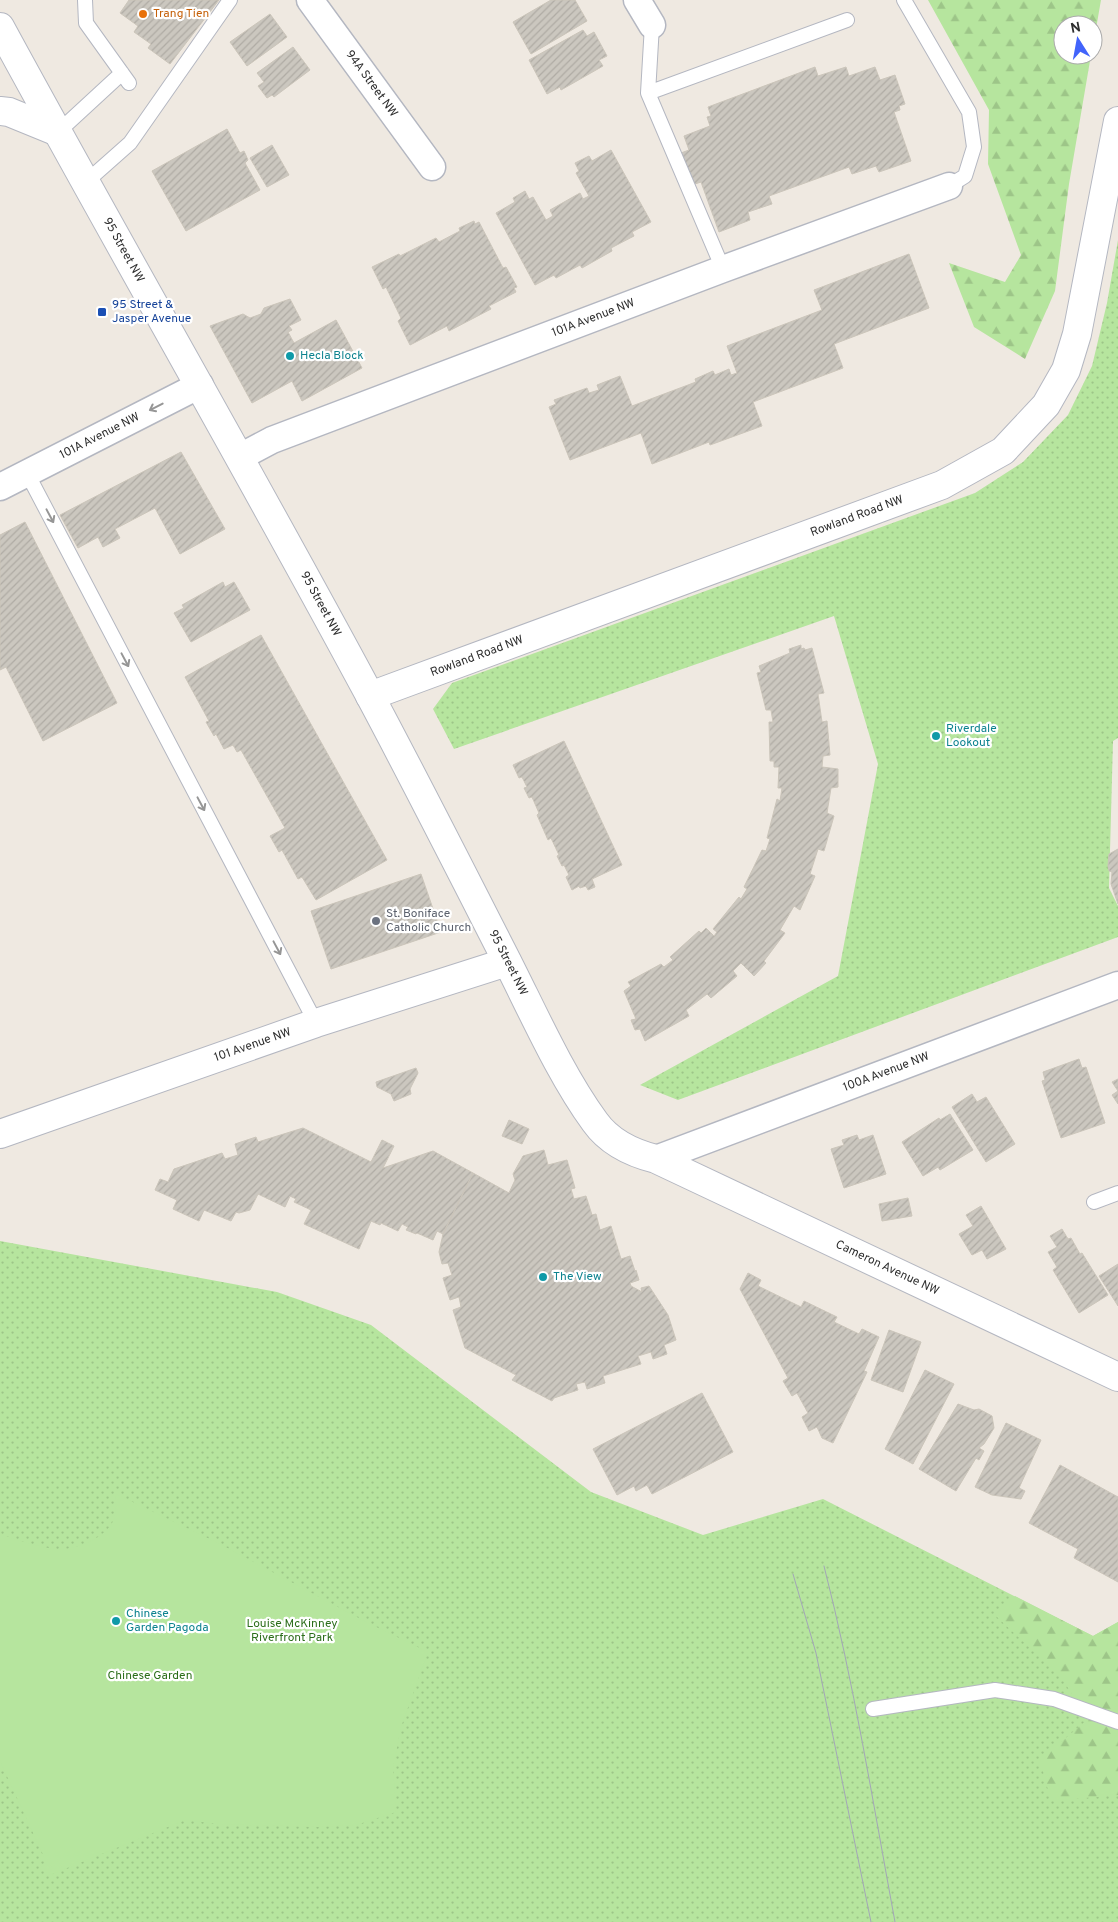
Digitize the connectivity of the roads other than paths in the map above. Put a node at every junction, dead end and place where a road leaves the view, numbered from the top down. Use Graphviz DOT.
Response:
graph roads {
  1 [pos="85,0"];
  2 [pos="230,0"];
  3 [pos="637,0"];
  4 [pos="904,0"];
  5 [pos="316,2"];
  6 [pos="847,20"];
  7 [pos="652,24"];
  8 [pos="0,27"];
  9 [pos="648,93"];
  10 [pos="0,111"];
  11 [pos="1118,121"];
  12 [pos="58,132"];
  13 [pos="432,167"];
  14 [pos="86,182"];
  15 [pos="949,186"];
  16 [pos="723,269"];
  17 [pos="200,385"];
  18 [pos="240,457"];
  19 [pos="27,473"];
  20 [pos="0,487"];
  21 [pos="370,696"];
  22 [pos="507,962"];
  23 [pos="1118,985"];
  24 [pos="316,1023"];
  25 [pos="0,1134"];
  26 [pos="656,1159"];
  27 [pos="1118,1193"];
  28 [pos="1094,1202"];
  29 [pos="1118,1376"];
  30 [pos="873,1709"];
  31 [pos="1118,1722"];
  1 -- 12 [label="lane"];
  2 -- 14 [label="lane"];
  3 -- 7 [label="street"];
  4 -- 15 [label="lane"];
  5 -- 13 [label="street, 94A Street NW"];
  6 -- 9 [label="lane"];
  7 -- 9 [label="lane"];
  8 -- 12 [label="main road, 95 Street NW"];
  9 -- 16 [label="lane"];
  10 -- 12 [label="main road"];
  11 -- 21 [label="main road, Rowland Road NW"];
  12 -- 14 [label="main road, 95 Street NW"];
  14 -- 17 [label="main road, 95 Street NW"];
  15 -- 16 [label="street, 101A Avenue NW"];
  16 -- 18 [label="street, 101A Avenue NW"];
  17 -- 18 [label="main road, 95 Street NW"];
  17 -- 19 [label="street, 101A Avenue NW, one-way"];
  18 -- 21 [label="main road, 95 Street NW"];
  19 -- 20 [label="street, 101A Avenue NW"];
  19 -- 24 [label="lane, one-way"];
  21 -- 22 [label="main road, 95 Street NW"];
  22 -- 24 [label="main road, 101 Avenue NW"];
  22 -- 26 [label="main road, 95 Street NW"];
  23 -- 26 [label="street, 100A Avenue NW"];
  24 -- 25 [label="main road, 101 Avenue NW"];
  26 -- 29 [label="main road, Cameron Avenue NW"];
  27 -- 28 [label="lane"];
  30 -- 31 [label="lane"];
}
